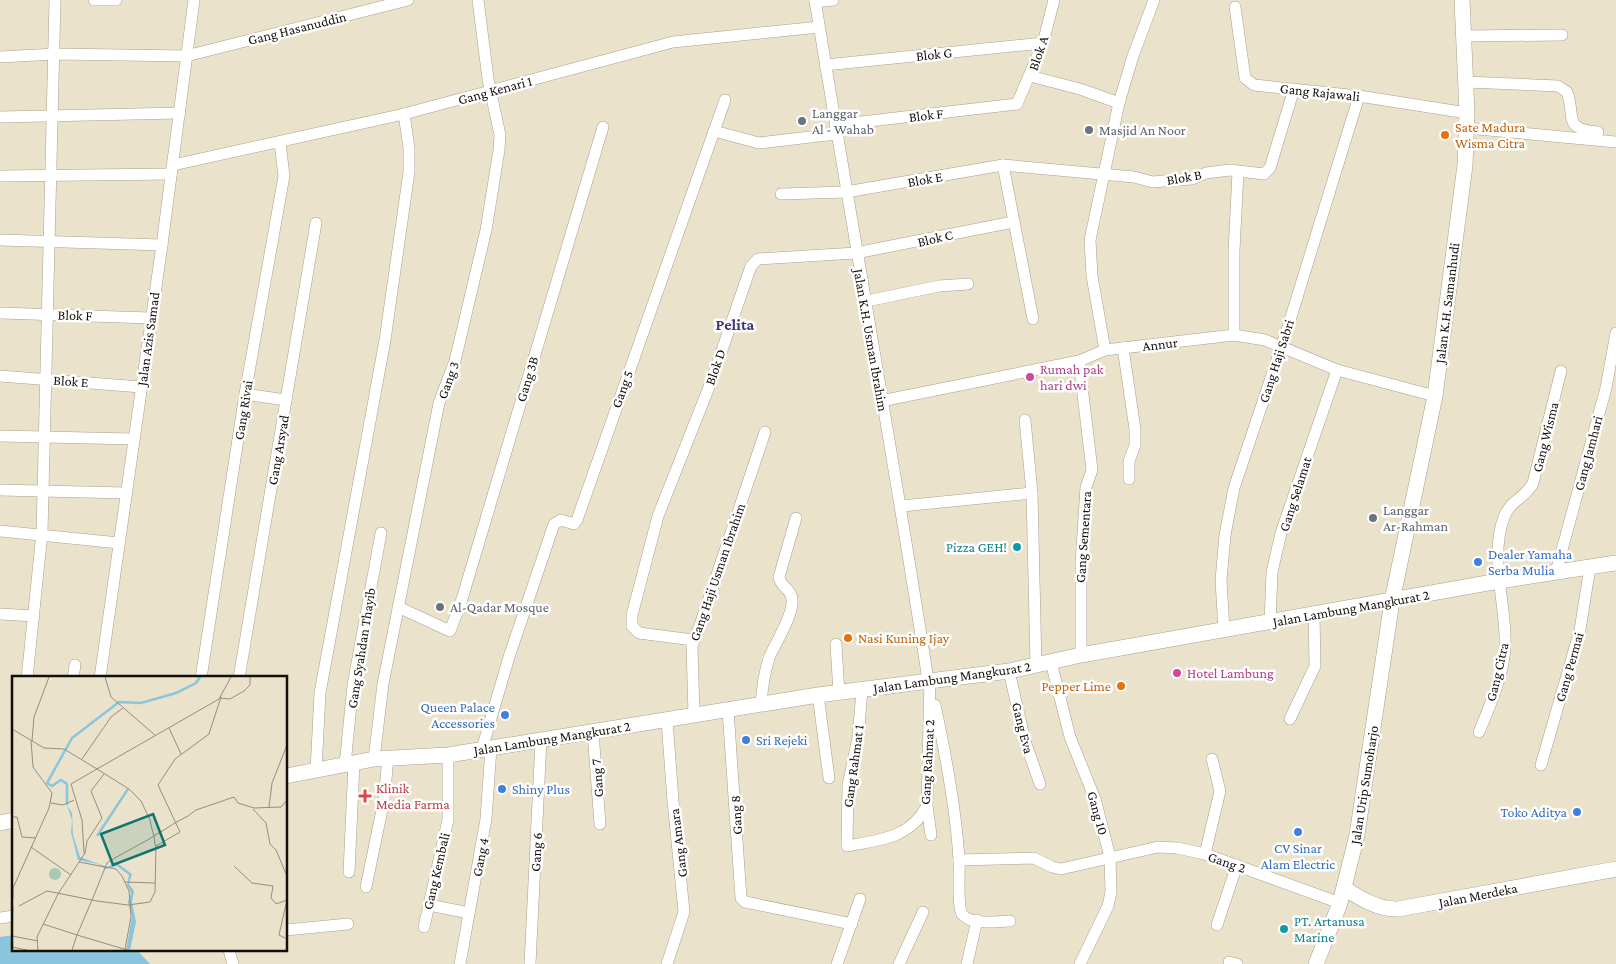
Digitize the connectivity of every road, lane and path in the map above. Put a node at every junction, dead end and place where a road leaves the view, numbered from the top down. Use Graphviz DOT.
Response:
graph roads {
  1 [pos="55,0"];
  2 [pos="94,0"];
  3 [pos="116,0"];
  4 [pos="194,0"];
  5 [pos="408,0"];
  6 [pos="478,0"];
  7 [pos="833,0"];
  8 [pos="1054,0"];
  9 [pos="1154,0"];
  10 [pos="1462,0"];
  11 [pos="815,1"];
  12 [pos="1235,7"];
  13 [pos="819,26"];
  14 [pos="1464,36"];
  15 [pos="1562,36"];
  16 [pos="1043,44"];
  17 [pos="54,54"];
  18 [pos="186,56"];
  19 [pos="0,57"];
  20 [pos="826,65"];
  21 [pos="1030,76"];
  22 [pos="1466,82"];
  23 [pos="1294,89"];
  24 [pos="492,91"];
  25 [pos="1359,96"];
  26 [pos="725,100"];
  27 [pos="1119,103"];
  28 [pos="1017,104"];
  29 [pos="180,113"];
  30 [pos="52,114"];
  31 [pos="404,114"];
  32 [pos="0,117"];
  33 [pos="1467,121"];
  34 [pos="603,126"];
  35 [pos="836,130"];
  36 [pos="714,131"];
  37 [pos="1598,132"];
  38 [pos="1616,142"];
  39 [pos="280,143"];
  40 [pos="1003,165"];
  41 [pos="172,169"];
  42 [pos="1238,172"];
  43 [pos="51,175"];
  44 [pos="0,176"];
  45 [pos="1105,176"];
  46 [pos="846,192"];
  47 [pos="781,194"];
  48 [pos="1013,222"];
  49 [pos="316,223"];
  50 [pos="0,240"];
  51 [pos="49,240"];
  52 [pos="162,245"];
  53 [pos="856,253"];
  54 [pos="968,284"];
  55 [pos="867,301"];
  56 [pos="0,313"];
  57 [pos="49,314"];
  58 [pos="150,318"];
  59 [pos="1033,319"];
  60 [pos="1616,333"];
  61 [pos="1234,335"];
  62 [pos="1280,347"];
  63 [pos="1123,348"];
  64 [pos="1105,350"];
  65 [pos="1079,361"];
  66 [pos="1337,370"];
  67 [pos="1561,372"];
  68 [pos="0,376"];
  69 [pos="47,380"];
  70 [pos="141,387"];
  71 [pos="245,394"];
  72 [pos="1435,396"];
  73 [pos="286,400"];
  74 [pos="882,401"];
  75 [pos="1025,420"];
  76 [pos="765,432"];
  77 [pos="0,436"];
  78 [pos="45,437"];
  79 [pos="134,439"];
  80 [pos="1129,479"];
  81 [pos="0,490"];
  82 [pos="44,492"];
  83 [pos="1032,492"];
  84 [pos="126,493"];
  85 [pos="902,506"];
  86 [pos="796,518"];
  87 [pos="0,531"];
  88 [pos="42,533"];
  89 [pos="381,533"];
  90 [pos="119,543"];
  91 [pos="1616,564"];
  92 [pos="1590,568"];
  93 [pos="1556,572"];
  94 [pos="1499,581"];
  95 [pos="1392,602"];
  96 [pos="398,607"];
  97 [pos="0,614"];
  98 [pos="1314,614"];
  99 [pos="34,616"];
  100 [pos="1270,622"];
  101 [pos="1224,631"];
  102 [pos="692,640"];
  103 [pos="836,644"];
  104 [pos="1081,655"];
  105 [pos="509,657"];
  106 [pos="1051,662"];
  107 [pos="75,665"];
  108 [pos="1036,665"];
  109 [pos="1009,671"];
  110 [pos="27,676"];
  111 [pos="73,676"];
  112 [pos="100,676"];
  113 [pos="201,676"];
  114 [pos="239,676"];
  115 [pos="930,682"];
  116 [pos="862,690"];
  117 [pos="839,693"];
  118 [pos="818,695"];
  119 [pos="761,705"];
  120 [pos="728,710"];
  121 [pos="694,715"];
  122 [pos="1290,719"];
  123 [pos="667,720"];
  124 [pos="593,732"];
  125 [pos="1479,732"];
  126 [pos="541,740"];
  127 [pos="486,749"];
  128 [pos="448,755"];
  129 [pos="381,759"];
  130 [pos="1212,759"];
  131 [pos="349,764"];
  132 [pos="1541,765"];
  133 [pos="316,770"];
  134 [pos="288,776"];
  135 [pos="829,778"];
  136 [pos="1040,784"];
  137 [pos="927,806"];
  138 [pos="600,824"];
  139 [pos="900,834"];
  140 [pos="931,835"];
  141 [pos="1205,854"];
  142 [pos="1110,857"];
  143 [pos="959,860"];
  144 [pos="1237,865"];
  145 [pos="1616,869"];
  146 [pos="349,872"];
  147 [pos="366,887"];
  148 [pos="1342,895"];
  149 [pos="860,899"];
  150 [pos="428,905"];
  151 [pos="923,912"];
  152 [pos="469,913"];
  153 [pos="977,920"];
  154 [pos="1010,920"];
  155 [pos="348,924"];
  156 [pos="852,924"];
  157 [pos="1217,925"];
  158 [pos="424,927"];
  159 [pos="288,930"];
  160 [pos="460,964"];
  161 [pos="530,964"];
  162 [pos="666,964"];
  163 [pos="837,964"];
  164 [pos="899,964"];
  165 [pos="967,964"];
  166 [pos="1080,964"];
  167 [pos="1316,964"];
  1 -- 17 [label="street"];
  2 -- 3 [label="street"];
  4 -- 18 [label="street, Jalan Azis Samad"];
  5 -- 18 [label="street, Gang Hasanuddin"];
  6 -- 24 [label="street, Gang 3"];
  7 -- 11 [label="street"];
  8 -- 16 [label="street, Blok A"];
  9 -- 27 [label="street"];
  10 -- 14 [label="street, Jalan K.H. Samanhudi"];
  11 -- 13 [label="street, Jalan K.H. Usman Ibrahim"];
  12 -- 23 [label="street, Gang Rajawali"];
  13 -- 20 [label="street, Jalan K.H. Usman Ibrahim"];
  13 -- 24 [label="street, Gang Kenari 1"];
  14 -- 15 [label="street"];
  14 -- 22 [label="street, Jalan K.H. Samanhudi"];
  16 -- 20 [label="street, Blok G"];
  16 -- 21 [label="street, Blok A"];
  17 -- 18 [label="street, Gang Hasanuddin"];
  17 -- 19 [label="street, Gang Hasanuddin"];
  17 -- 30 [label="street"];
  18 -- 29 [label="street, Jalan Azis Samad"];
  20 -- 35 [label="street, Jalan K.H. Usman Ibrahim"];
  21 -- 27 [label="street"];
  21 -- 28 [label="street, Blok A"];
  22 -- 33 [label="street, Jalan K.H. Samanhudi"];
  22 -- 37 [label="street"];
  23 -- 25 [label="street, Gang Rajawali"];
  23 -- 42 [label="street, Blok B"];
  24 -- 31 [label="street, Gang Kenari 1"];
  24 -- 96 [label="street, Gang 3"];
  25 -- 33 [label="street, Gang Rajawali"];
  25 -- 62 [label="street, Gang Haji Sabri"];
  26 -- 36 [label="street, Gang 5"];
  27 -- 45 [label="street"];
  28 -- 35 [label="street, Blok F"];
  29 -- 30 [label="street"];
  29 -- 41 [label="street, Jalan Azis Samad"];
  30 -- 32 [label="street"];
  30 -- 43 [label="street"];
  31 -- 39 [label="street, Gang Kenari 1"];
  31 -- 133 [label="street"];
  33 -- 38 [label="street, Gang Rajawali"];
  33 -- 72 [label="street, Jalan K.H. Samanhudi"];
  34 -- 96 [label="street, Gang 3B"];
  35 -- 36 [label="street, Blok F"];
  35 -- 46 [label="street, Jalan K.H. Usman Ibrahim"];
  36 -- 105 [label="street, Gang 5"];
  39 -- 41 [label="street, Gang Kenari 1"];
  39 -- 71 [label="street, Gang Rivai"];
  40 -- 45 [label="street, Blok E"];
  40 -- 46 [label="street, Blok E"];
  40 -- 48 [label="street"];
  41 -- 43 [label="street, Gang Kenari 1"];
  41 -- 52 [label="street, Jalan Azis Samad"];
  42 -- 45 [label="street, Blok B"];
  42 -- 61 [label="street"];
  43 -- 44 [label="street, Gang Kenari 1"];
  43 -- 51 [label="street"];
  45 -- 64 [label="street"];
  46 -- 47 [label="street, Blok E"];
  46 -- 53 [label="street, Jalan K.H. Usman Ibrahim"];
  48 -- 53 [label="street, Blok C"];
  48 -- 59 [label="street"];
  49 -- 73 [label="street, Gang Arsyad"];
  50 -- 51 [label="street"];
  51 -- 52 [label="street"];
  51 -- 57 [label="street"];
  52 -- 58 [label="street, Jalan Azis Samad"];
  53 -- 55 [label="street, Jalan K.H. Usman Ibrahim"];
  53 -- 102 [label="street, Blok D"];
  54 -- 55 [label="street"];
  55 -- 74 [label="street, Jalan K.H. Usman Ibrahim"];
  56 -- 57 [label="street, Blok F"];
  57 -- 58 [label="street, Blok F"];
  57 -- 69 [label="street"];
  58 -- 70 [label="street, Jalan Azis Samad"];
  60 -- 93 [label="street, Gang Jamhari"];
  61 -- 62 [label="street, Annur"];
  61 -- 63 [label="street, Annur"];
  62 -- 66 [label="street, Annur"];
  62 -- 101 [label="street, Gang Haji Sabri"];
  63 -- 64 [label="street, Annur"];
  63 -- 80 [label="street"];
  64 -- 65 [label="street, Annur"];
  65 -- 74 [label="street, Annur"];
  65 -- 104 [label="street, Gang Sementara"];
  66 -- 72 [label="street, Annur"];
  66 -- 100 [label="street, Gang Selamat"];
  67 -- 94 [label="street, Gang Wisma"];
  68 -- 69 [label="street, Blok E"];
  69 -- 70 [label="street, Blok E"];
  69 -- 78 [label="street"];
  70 -- 79 [label="street, Jalan Azis Samad"];
  71 -- 73 [label="street"];
  71 -- 113 [label="street, Gang Rivai"];
  72 -- 95 [label="street, Jalan K.H. Samanhudi"];
  73 -- 114 [label="street, Gang Arsyad"];
  74 -- 85 [label="street, Jalan K.H. Usman Ibrahim"];
  75 -- 83 [label="street"];
  76 -- 102 [label="street, Gang Haji Usman Ibrahim"];
  77 -- 78 [label="street"];
  78 -- 79 [label="street"];
  78 -- 82 [label="street"];
  79 -- 84 [label="street, Jalan Azis Samad"];
  81 -- 82 [label="street"];
  82 -- 84 [label="street"];
  82 -- 88 [label="street"];
  83 -- 85 [label="street"];
  83 -- 108 [label="street"];
  84 -- 90 [label="street, Jalan Azis Samad"];
  85 -- 115 [label="street, Jalan K.H. Usman Ibrahim"];
  86 -- 119 [label="street"];
  87 -- 88 [label="street"];
  88 -- 90 [label="street"];
  88 -- 99 [label="street"];
  89 -- 131 [label="street, Gang Syahdan Thayib"];
  90 -- 112 [label="street, Jalan Azis Samad"];
  91 -- 92 [label="street, Jalan Lambung Mangkurat 2"];
  92 -- 93 [label="street, Jalan Lambung Mangkurat 2"];
  92 -- 132 [label="street, Gang Permai"];
  93 -- 94 [label="street, Jalan Lambung Mangkurat 2"];
  94 -- 95 [label="street, Jalan Lambung Mangkurat 2"];
  94 -- 125 [label="street, Gang Citra"];
  95 -- 98 [label="street, Jalan Lambung Mangkurat 2"];
  95 -- 148 [label="street, Jalan Urip Sumoharjo"];
  96 -- 129 [label="street, Gang 3"];
  97 -- 99 [label="street"];
  98 -- 100 [label="street, Jalan Lambung Mangkurat 2"];
  98 -- 122 [label="street"];
  99 -- 110 [label="street"];
  100 -- 101 [label="street, Jalan Lambung Mangkurat 2"];
  101 -- 104 [label="street, Jalan Lambung Mangkurat 2"];
  102 -- 121 [label="street, Gang Haji Usman Ibrahim"];
  103 -- 117 [label="street"];
  104 -- 106 [label="street, Jalan Lambung Mangkurat 2"];
  105 -- 127 [label="street, Gang 4"];
  106 -- 108 [label="street, Jalan Lambung Mangkurat 2"];
  106 -- 142 [label="street, Gang 10"];
  107 -- 111 [label="street"];
  108 -- 109 [label="street, Jalan Lambung Mangkurat 2"];
  109 -- 115 [label="street, Jalan Lambung Mangkurat 2"];
  109 -- 136 [label="street, Gang Eva"];
  115 -- 116 [label="street, Jalan Lambung Mangkurat 2"];
  115 -- 137 [label="street, Gang Rahmat 2"];
  115 -- 143 [label="street"];
  116 -- 117 [label="street, Jalan Lambung Mangkurat 2"];
  116 -- 139 [label="street, Gang Rahmat 1"];
  117 -- 118 [label="street, Jalan Lambung Mangkurat 2"];
  118 -- 119 [label="street, Jalan Lambung Mangkurat 2"];
  118 -- 135 [label="street"];
  119 -- 120 [label="street, Jalan Lambung Mangkurat 2"];
  120 -- 121 [label="street, Jalan Lambung Mangkurat 2"];
  120 -- 156 [label="street, Gang 8"];
  121 -- 123 [label="street, Jalan Lambung Mangkurat 2"];
  123 -- 124 [label="street, Jalan Lambung Mangkurat 2"];
  123 -- 162 [label="street, Gang Amara"];
  124 -- 126 [label="street, Jalan Lambung Mangkurat 2"];
  124 -- 138 [label="street, Gang 7"];
  126 -- 127 [label="street, Jalan Lambung Mangkurat 2"];
  126 -- 161 [label="street, Gang 6"];
  127 -- 128 [label="street, Jalan Lambung Mangkurat 2"];
  127 -- 152 [label="street, Gang 4"];
  128 -- 129 [label="street, Jalan Lambung Mangkurat 2"];
  128 -- 150 [label="street, Gang Kembali"];
  129 -- 131 [label="street, Jalan Lambung Mangkurat 2"];
  129 -- 147 [label="street, Gang 3"];
  130 -- 141 [label="street"];
  131 -- 133 [label="street, Jalan Lambung Mangkurat 2"];
  131 -- 146 [label="street, Gang Syahdan Thayib"];
  133 -- 134 [label="street, Jalan Lambung Mangkurat 2"];
  137 -- 139 [label="street, Gang Rahmat 2"];
  137 -- 140 [label="street"];
  141 -- 142 [label="street, Gang 2"];
  141 -- 144 [label="street, Gang 2"];
  142 -- 143 [label="street, Gang 2"];
  142 -- 166 [label="street, Gang 10"];
  143 -- 153 [label="street"];
  144 -- 148 [label="street, Gang 2"];
  144 -- 157 [label="street"];
  145 -- 148 [label="street, Jalan Merdeka"];
  148 -- 167 [label="street, Jalan Urip Sumoharjo"];
  149 -- 156 [label="street"];
  150 -- 152 [label="street"];
  150 -- 158 [label="street, Gang Kembali"];
  151 -- 164 [label="street"];
  152 -- 160 [label="street, Gang 4"];
  153 -- 154 [label="street"];
  153 -- 165 [label="street"];
  155 -- 159 [label="street"];
  156 -- 163 [label="street"];
}
